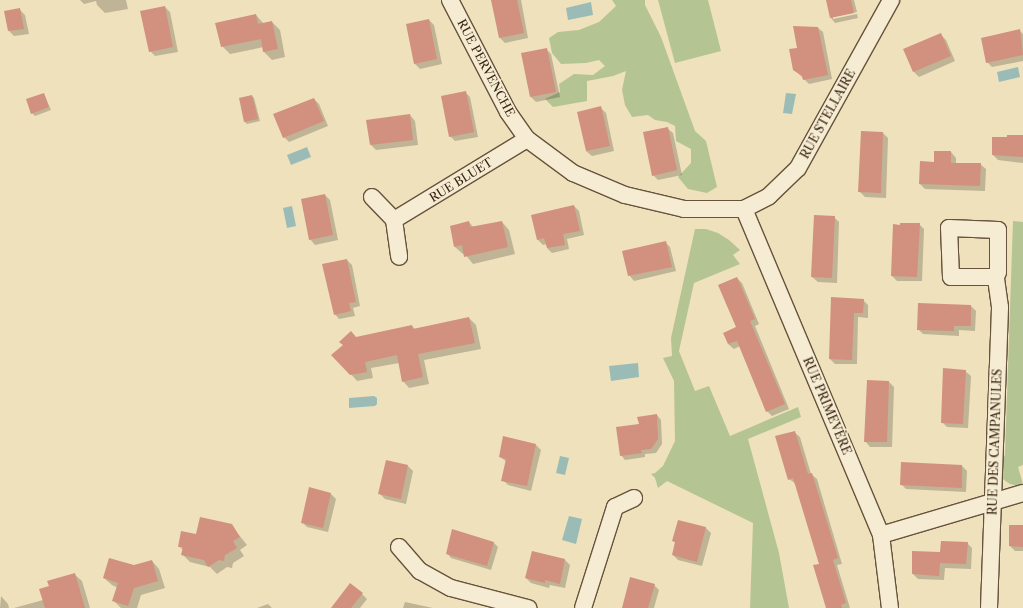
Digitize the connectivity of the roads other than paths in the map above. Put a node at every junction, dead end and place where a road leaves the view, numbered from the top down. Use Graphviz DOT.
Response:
graph roads {
  1 [pos="450,0"];
  2 [pos="892,0"];
  3 [pos="527,139"];
  4 [pos="372,197"];
  5 [pos="744,209"];
  6 [pos="394,220"];
  7 [pos="399,257"];
  8 [pos="996,277"];
  9 [pos="1023,493"];
  10 [pos="634,498"];
  11 [pos="992,502"];
  12 [pos="881,535"];
  13 [pos="399,547"];
  14 [pos="476,601"];
  15 [pos="528,608"];
  16 [pos="582,608"];
  17 [pos="890,608"];
  18 [pos="989,608"];
  1 -- 3 [label="street, RUE PERVENCHE"];
  2 -- 5 [label="street, RUE STELLAIRE"];
  3 -- 5 [label="street, RUE PERVENCHE"];
  3 -- 6 [label="street, RUE BLUET"];
  4 -- 6 [label="street"];
  5 -- 12 [label="street, RUE PRIMEVÈRE"];
  6 -- 7 [label="street"];
  8 -- 11 [label="street, RUE DES CAMPANULES"];
  9 -- 11 [label="street"];
  10 -- 16 [label="street"];
  11 -- 12 [label="street"];
  11 -- 18 [label="street, RUE DES CAMPANULES"];
  12 -- 17 [label="street, RUE PRIMEVÈRE"];
  13 -- 14 [label="street"];
  14 -- 15 [label="street"];
}
